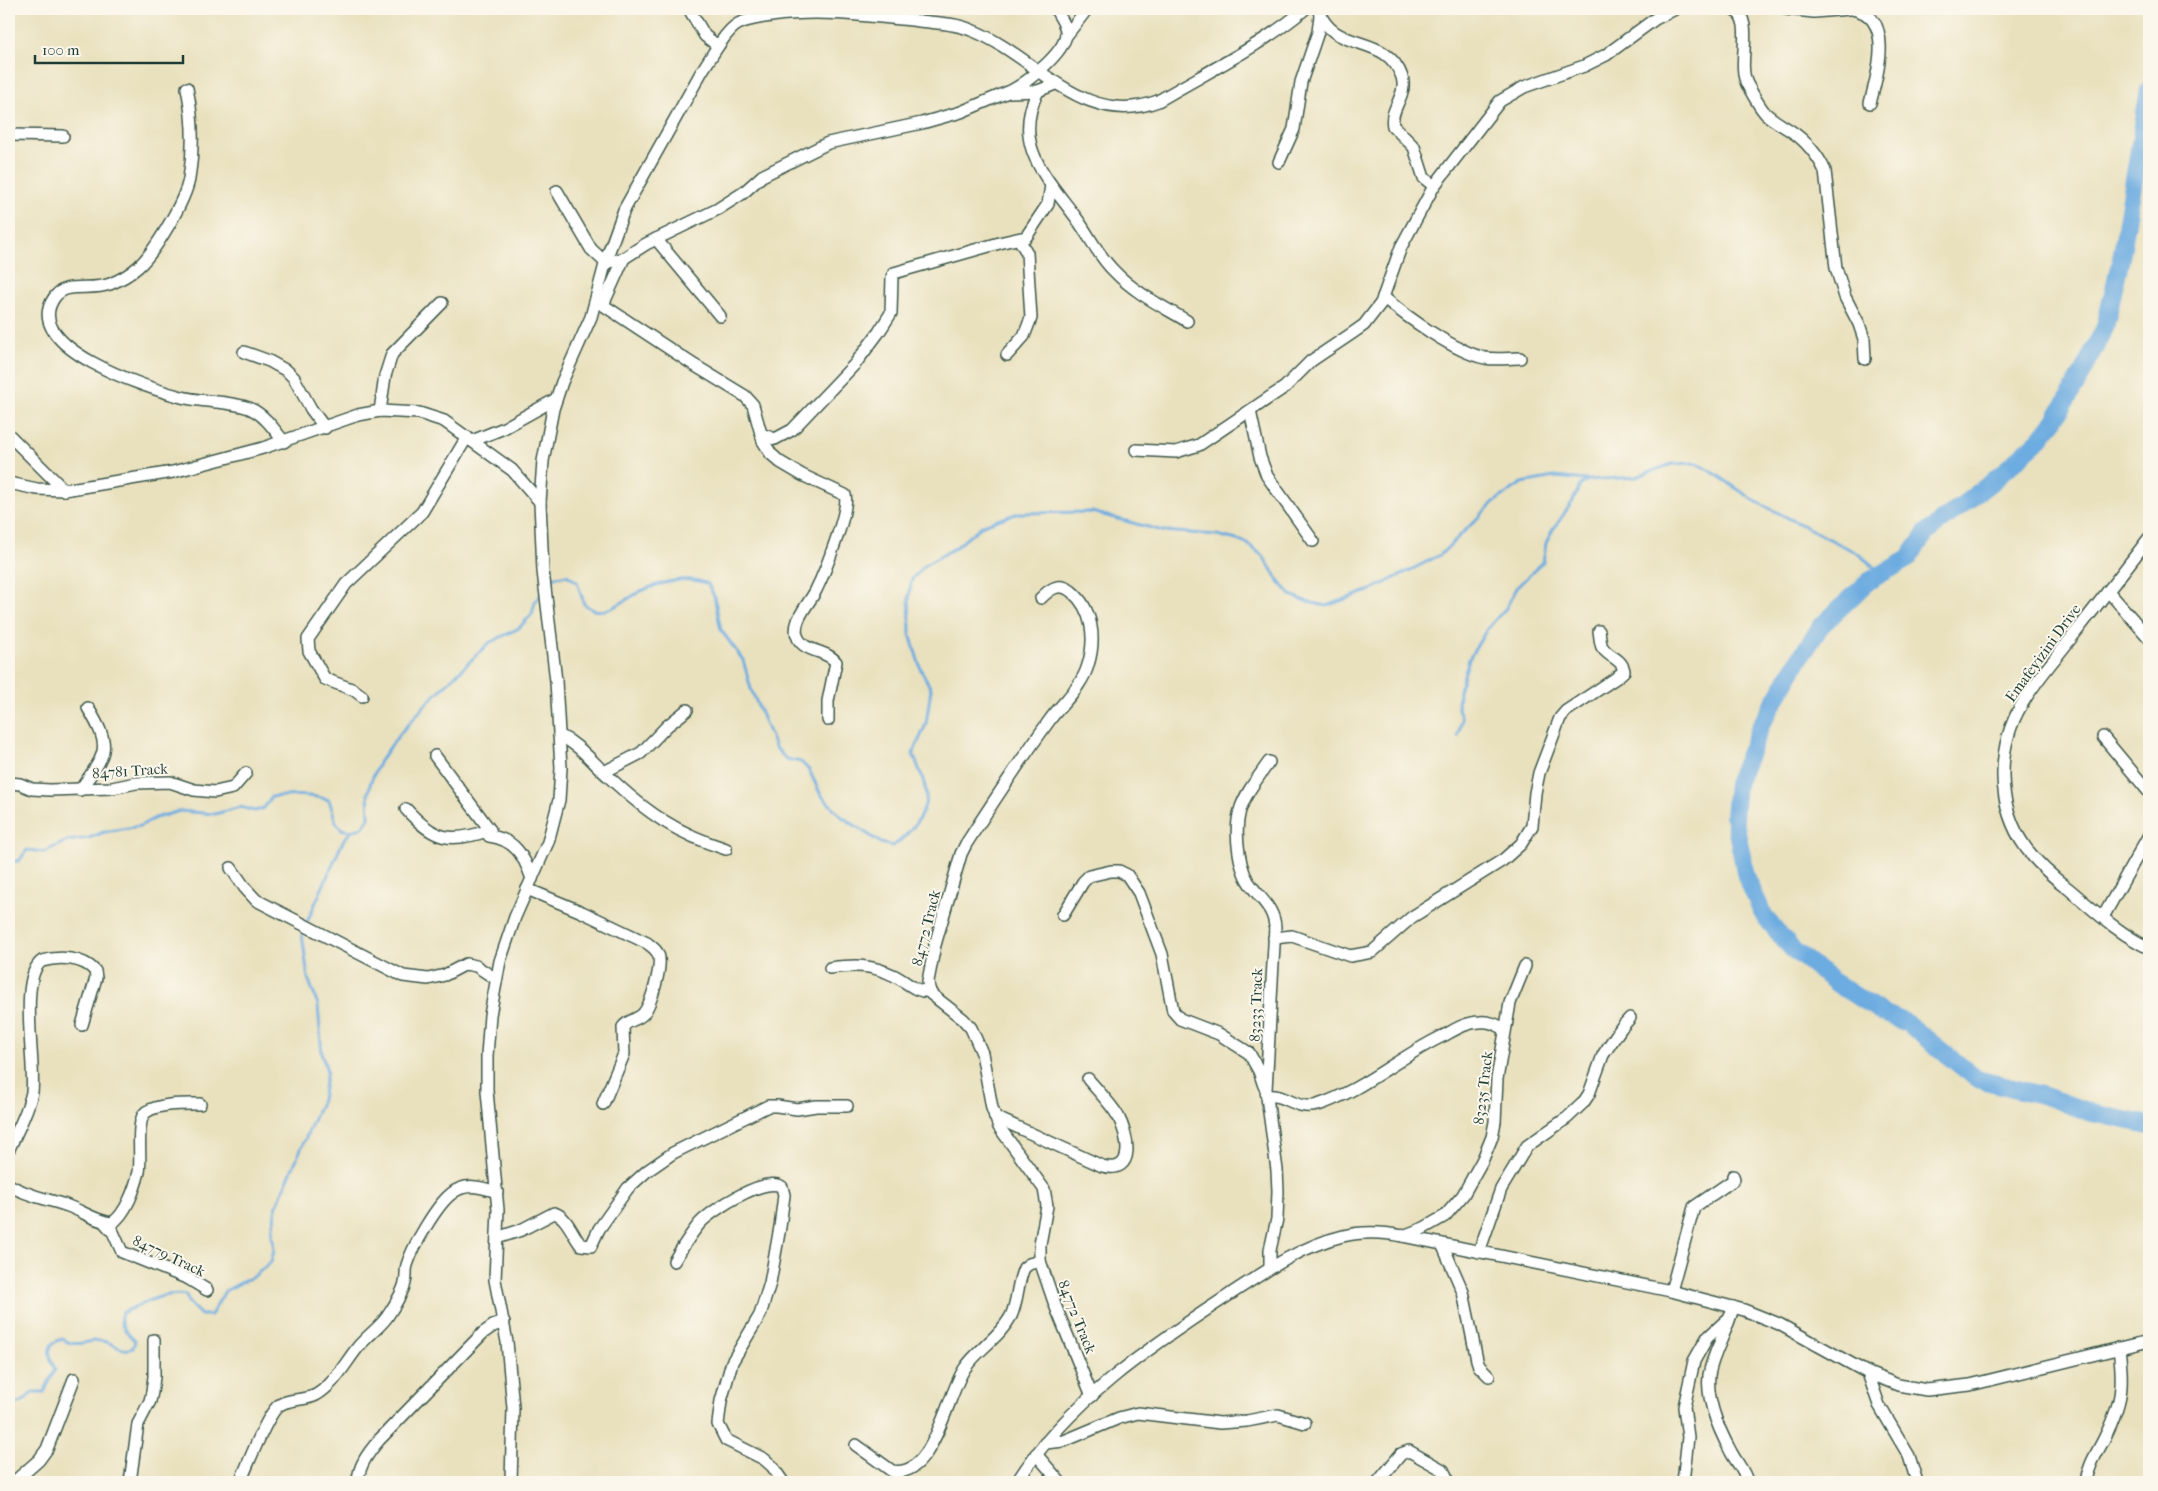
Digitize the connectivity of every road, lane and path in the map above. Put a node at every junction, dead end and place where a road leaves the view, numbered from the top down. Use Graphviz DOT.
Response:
graph roads {
  1 [pos="688,9"];
  2 [pos="1056,9"];
  3 [pos="1087,9"];
  4 [pos="1305,9"];
  5 [pos="1675,9"];
  6 [pos="1733,9"];
  7 [pos="1786,9"];
  8 [pos="1850,9"];
  9 [pos="852,12"];
  10 [pos="1319,12"];
  11 [pos="1066,36"];
  12 [pos="718,46"];
  13 [pos="1037,71"];
  14 [pos="1056,84"];
  15 [pos="187,88"];
  16 [pos="1038,91"];
  17 [pos="1008,92"];
  18 [pos="1870,103"];
  19 [pos="9,135"];
  20 [pos="63,136"];
  21 [pos="1279,162"];
  22 [pos="1051,185"];
  23 [pos="1434,186"];
  24 [pos="557,191"];
  25 [pos="656,239"];
  26 [pos="1020,239"];
  27 [pos="624,258"];
  28 [pos="606,263"];
  29 [pos="1383,298"];
  30 [pos="442,304"];
  31 [pos="599,304"];
  32 [pos="720,316"];
  33 [pos="1187,321"];
  34 [pos="244,352"];
  35 [pos="1007,355"];
  36 [pos="1520,358"];
  37 [pos="1865,360"];
  38 [pos="556,399"];
  39 [pos="380,411"];
  40 [pos="1250,411"];
  41 [pos="325,428"];
  42 [pos="761,434"];
  43 [pos="9,435"];
  44 [pos="470,439"];
  45 [pos="284,442"];
  46 [pos="1136,450"];
  47 [pos="9,483"];
  48 [pos="64,490"];
  49 [pos="540,502"];
  50 [pos="2149,538"];
  51 [pos="1313,541"];
  52 [pos="2108,591"];
  53 [pos="1041,598"];
  54 [pos="1599,631"];
  55 [pos="2149,638"];
  56 [pos="362,696"];
  57 [pos="88,708"];
  58 [pos="687,710"];
  59 [pos="828,720"];
  60 [pos="560,735"];
  61 [pos="2103,737"];
  62 [pos="435,756"];
  63 [pos="1269,762"];
  64 [pos="604,772"];
  65 [pos="246,773"];
  66 [pos="9,783"];
  67 [pos="80,790"];
  68 [pos="2149,792"];
  69 [pos="406,809"];
  70 [pos="490,830"];
  71 [pos="2149,835"];
  72 [pos="726,849"];
  73 [pos="231,868"];
  74 [pos="529,884"];
  75 [pos="1063,915"];
  76 [pos="2103,917"];
  77 [pos="1274,938"];
  78 [pos="2149,948"];
  79 [pos="1525,966"];
  80 [pos="830,968"];
  81 [pos="496,979"];
  82 [pos="930,992"];
  83 [pos="1630,1018"];
  84 [pos="82,1025"];
  85 [pos="1506,1029"];
  86 [pos="1088,1079"];
  87 [pos="1266,1093"];
  88 [pos="200,1104"];
  89 [pos="603,1104"];
  90 [pos="847,1106"];
  91 [pos="995,1118"];
  92 [pos="9,1149"];
  93 [pos="1733,1176"];
  94 [pos="9,1185"];
  95 [pos="497,1192"];
  96 [pos="105,1223"];
  97 [pos="1403,1236"];
  98 [pos="497,1238"];
  99 [pos="1442,1244"];
  100 [pos="1479,1252"];
  101 [pos="1040,1261"];
  102 [pos="674,1262"];
  103 [pos="1270,1268"];
  104 [pos="207,1290"];
  105 [pos="1671,1291"];
  106 [pos="1732,1311"];
  107 [pos="504,1322"];
  108 [pos="154,1340"];
  109 [pos="2149,1341"];
  110 [pos="2119,1348"];
  111 [pos="1868,1373"];
  112 [pos="1489,1376"];
  113 [pos="74,1379"];
  114 [pos="1092,1396"];
  115 [pos="1305,1423"];
  116 [pos="1045,1443"];
  117 [pos="856,1445"];
  118 [pos="1036,1454"];
  119 [pos="14,1482"];
  120 [pos="130,1482"];
  121 [pos="240,1482"];
  122 [pos="358,1482"];
  123 [pos="511,1482"];
  124 [pos="784,1482"];
  125 [pos="1016,1482"];
  126 [pos="1060,1482"];
  127 [pos="1378,1482"];
  128 [pos="1449,1482"];
  129 [pos="1683,1482"];
  130 [pos="1747,1482"];
  131 [pos="1917,1482"];
  132 [pos="2086,1482"];
  1 -- 12 [label="street"];
  2 -- 11 [label="street"];
  3 -- 11 [label="street"];
  4 -- 14 [label="street"];
  5 -- 23 [label="street"];
  6 -- 37 [label="street"];
  7 -- 8 [label="street"];
  8 -- 18 [label="street"];
  9 -- 12 [label="street"];
  9 -- 13 [label="street"];
  10 -- 21 [label="street"];
  10 -- 23 [label="street"];
  11 -- 13 [label="street"];
  12 -- 28 [label="street"];
  13 -- 14 [label="street"];
  13 -- 17 [label="street"];
  14 -- 16 [label="street"];
  15 -- 45 [label="street"];
  16 -- 17 [label="street"];
  16 -- 22 [label="street"];
  17 -- 25 [label="street"];
  19 -- 20 [label="street"];
  22 -- 26 [label="street"];
  22 -- 33 [label="street"];
  23 -- 29 [label="street"];
  24 -- 28 [label="street"];
  25 -- 27 [label="street"];
  25 -- 32 [label="street"];
  26 -- 35 [label="street"];
  26 -- 42 [label="street"];
  27 -- 28 [label="street"];
  27 -- 31 [label="street"];
  28 -- 31 [label="street"];
  29 -- 36 [label="street"];
  29 -- 40 [label="street"];
  30 -- 39 [label="street"];
  31 -- 38 [label="street"];
  31 -- 42 [label="street"];
  34 -- 41 [label="street"];
  38 -- 44 [label="street"];
  38 -- 49 [label="street"];
  39 -- 41 [label="street"];
  39 -- 44 [label="street"];
  40 -- 46 [label="street"];
  40 -- 51 [label="street"];
  41 -- 45 [label="street"];
  42 -- 59 [label="street"];
  43 -- 48 [label="street"];
  44 -- 49 [label="street"];
  44 -- 56 [label="street"];
  45 -- 48 [label="street"];
  47 -- 48 [label="street"];
  49 -- 60 [label="street"];
  50 -- 52 [label="street, Emafeyizini Drive"];
  52 -- 55 [label="street"];
  52 -- 76 [label="street, Emafeyizini Drive"];
  53 -- 82 [label="street, 84772 Track"];
  54 -- 77 [label="street"];
  57 -- 67 [label="street"];
  58 -- 64 [label="street"];
  60 -- 64 [label="street"];
  60 -- 74 [label="street"];
  61 -- 68 [label="street"];
  62 -- 70 [label="street"];
  63 -- 77 [label="street, 83233 Track"];
  64 -- 72 [label="street"];
  65 -- 67 [label="street, 84781 Track"];
  66 -- 67 [label="street, 84781 Track"];
  69 -- 70 [label="street"];
  70 -- 74 [label="street"];
  71 -- 76 [label="street"];
  73 -- 81 [label="street"];
  74 -- 81 [label="street"];
  74 -- 89 [label="street"];
  75 -- 87 [label="street"];
  76 -- 78 [label="street, Emafeyizini Drive"];
  77 -- 87 [label="street, 83233 Track"];
  79 -- 85 [label="street, 83235 Track"];
  80 -- 82 [label="street"];
  81 -- 95 [label="street"];
  82 -- 91 [label="street, 84772 Track"];
  83 -- 100 [label="street"];
  84 -- 92 [label="street"];
  85 -- 87 [label="street"];
  85 -- 97 [label="street, 83235 Track"];
  86 -- 91 [label="street"];
  87 -- 103 [label="street, 83233 Track"];
  88 -- 96 [label="street"];
  90 -- 98 [label="street"];
  91 -- 101 [label="street, 84772 Track"];
  93 -- 105 [label="street"];
  94 -- 96 [label="street"];
  95 -- 98 [label="street"];
  95 -- 121 [label="street"];
  96 -- 104 [label="street, 84779 Track"];
  97 -- 99 [label="street"];
  97 -- 103 [label="street"];
  98 -- 107 [label="street"];
  99 -- 100 [label="street"];
  99 -- 112 [label="street"];
  100 -- 105 [label="street"];
  101 -- 114 [label="street, 84772 Track"];
  101 -- 117 [label="street"];
  102 -- 124 [label="street"];
  103 -- 114 [label="street"];
  105 -- 106 [label="street"];
  106 -- 111 [label="street"];
  106 -- 129 [label="street"];
  106 -- 130 [label="street"];
  107 -- 122 [label="street"];
  107 -- 123 [label="street"];
  108 -- 120 [label="street"];
  109 -- 110 [label="street"];
  110 -- 111 [label="street"];
  110 -- 132 [label="street"];
  111 -- 131 [label="street"];
  113 -- 119 [label="street"];
  114 -- 116 [label="street"];
  115 -- 116 [label="street"];
  116 -- 118 [label="street"];
  118 -- 125 [label="street"];
  118 -- 126 [label="street"];
  127 -- 128 [label="street"];
}
